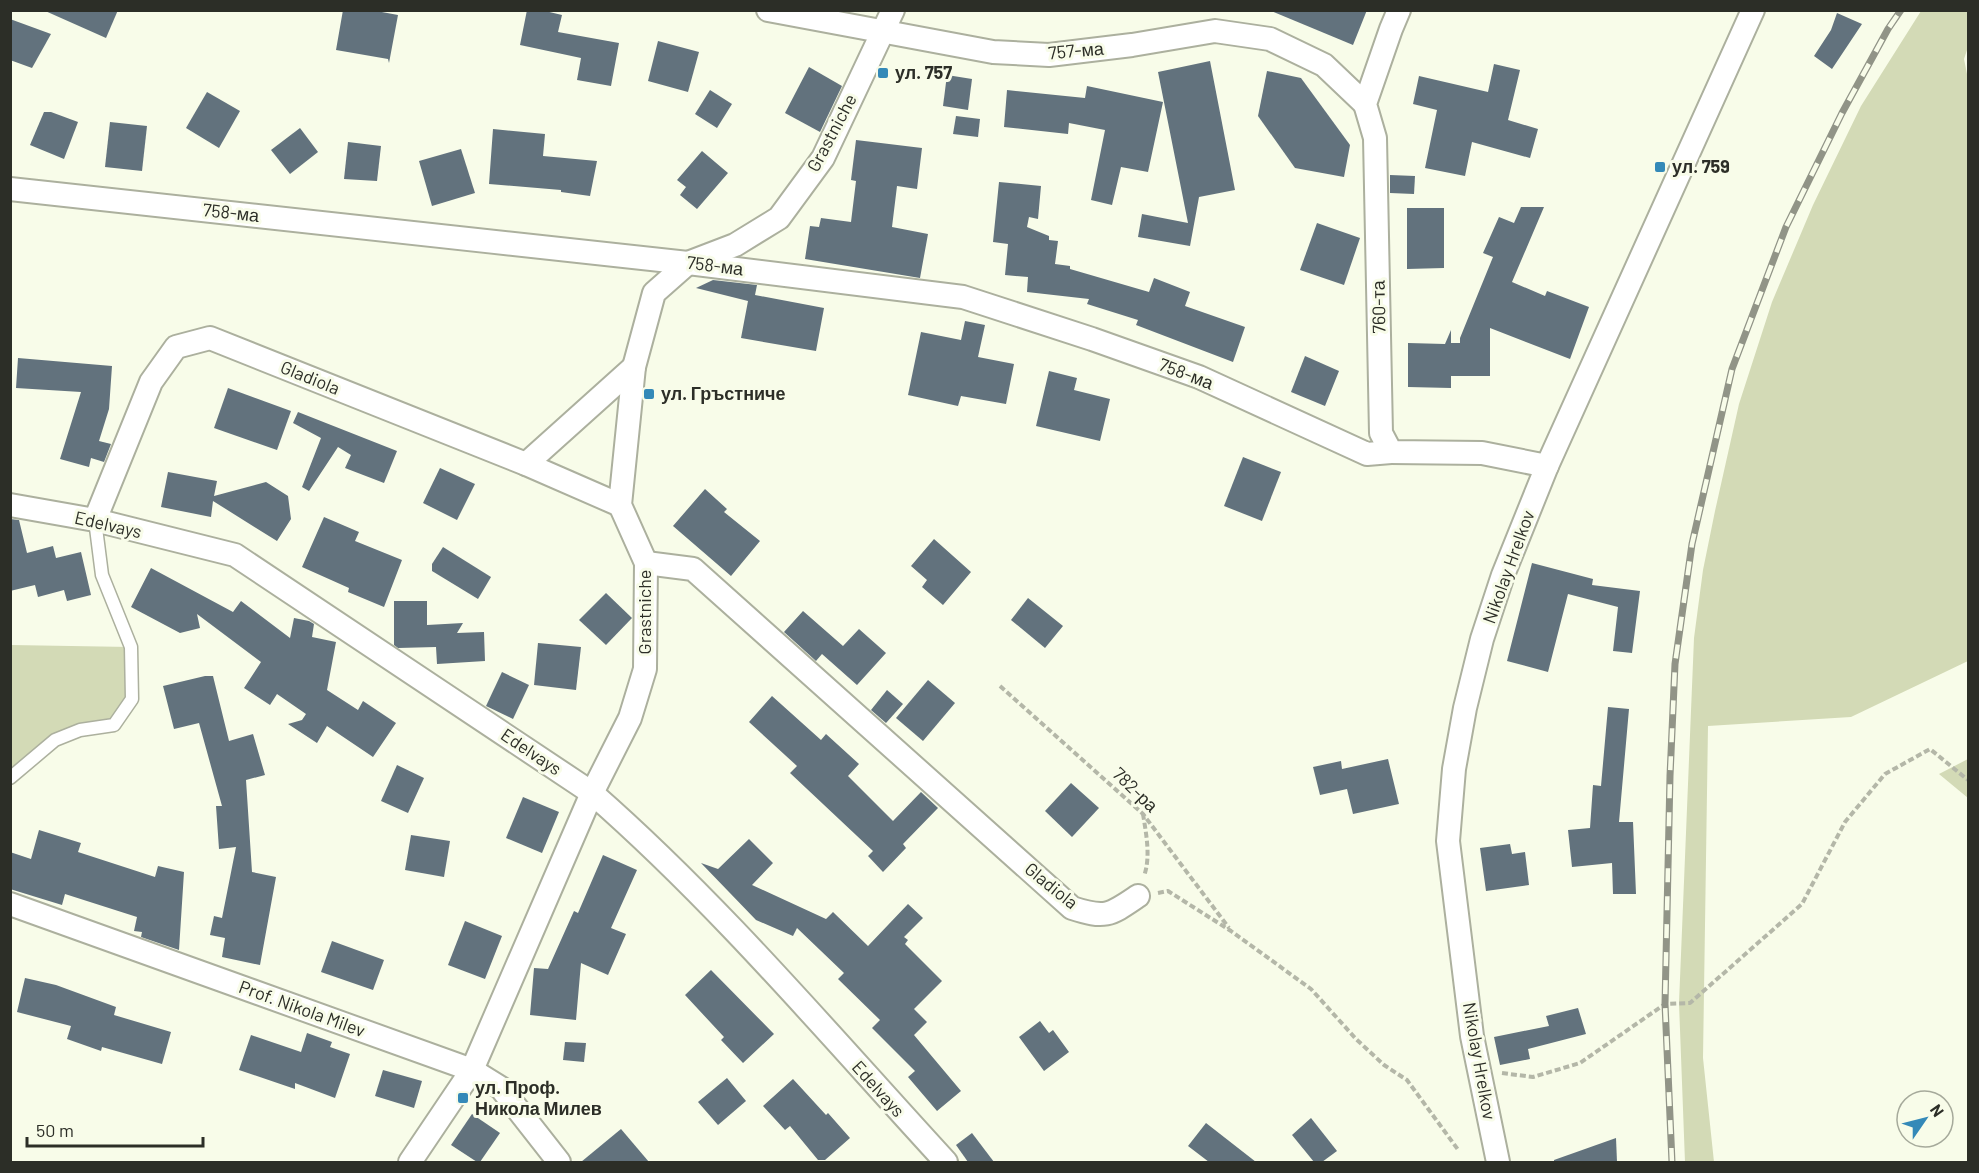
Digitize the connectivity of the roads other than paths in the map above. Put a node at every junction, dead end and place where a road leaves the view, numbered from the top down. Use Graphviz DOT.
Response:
graph roads {
  1 [pos="768,10"];
  2 [pos="893,10"];
  3 [pos="1399,10"];
  4 [pos="1753,10"];
  5 [pos="883,32"];
  6 [pos="1365,104"];
  7 [pos="10,189"];
  8 [pos="688,263"];
  9 [pos="634,367"];
  10 [pos="1391,452"];
  11 [pos="526,464"];
  12 [pos="1547,466"];
  13 [pos="10,505"];
  14 [pos="620,505"];
  15 [pos="95,520"];
  16 [pos="646,563"];
  17 [pos="10,778"];
  18 [pos="591,793"];
  19 [pos="1138,896"];
  20 [pos="10,904"];
  21 [pos="472,1070"];
  22 [pos="410,1162"];
  23 [pos="559,1162"];
  24 [pos="946,1162"];
  25 [pos="1498,1162"];
  1 -- 5 [label="street, 757-ма"];
  2 -- 5 [label="street, Grastniche"];
  3 -- 6 [label="street"];
  4 -- 12 [label="street, Nikolay Hrelkov"];
  5 -- 6 [label="street, 757-ма"];
  5 -- 8 [label="street, Grastniche"];
  6 -- 10 [label="street, 760-та"];
  7 -- 8 [label="street, 758-ма"];
  8 -- 9 [label="street, Grastniche"];
  8 -- 10 [label="street, 758-ма"];
  9 -- 11 [label="street"];
  9 -- 14 [label="street, Grastniche"];
  10 -- 12 [label="street"];
  11 -- 14 [label="street, Gladiola"];
  11 -- 15 [label="street, Gladiola"];
  12 -- 25 [label="street, Nikolay Hrelkov"];
  13 -- 15 [label="street, Edelvays"];
  14 -- 16 [label="street, Grastniche"];
  15 -- 17 [label="lane"];
  15 -- 18 [label="street, Edelvays"];
  16 -- 18 [label="street, Grastniche"];
  16 -- 19 [label="street, Gladiola"];
  18 -- 21 [label="street, Grastniche"];
  18 -- 24 [label="street, Edelvays"];
  20 -- 21 [label="street, Prof. Nikola Milev"];
  21 -- 22 [label="street, Grastniche"];
  21 -- 23 [label="street, Prof. Nikola Milev"];
}
